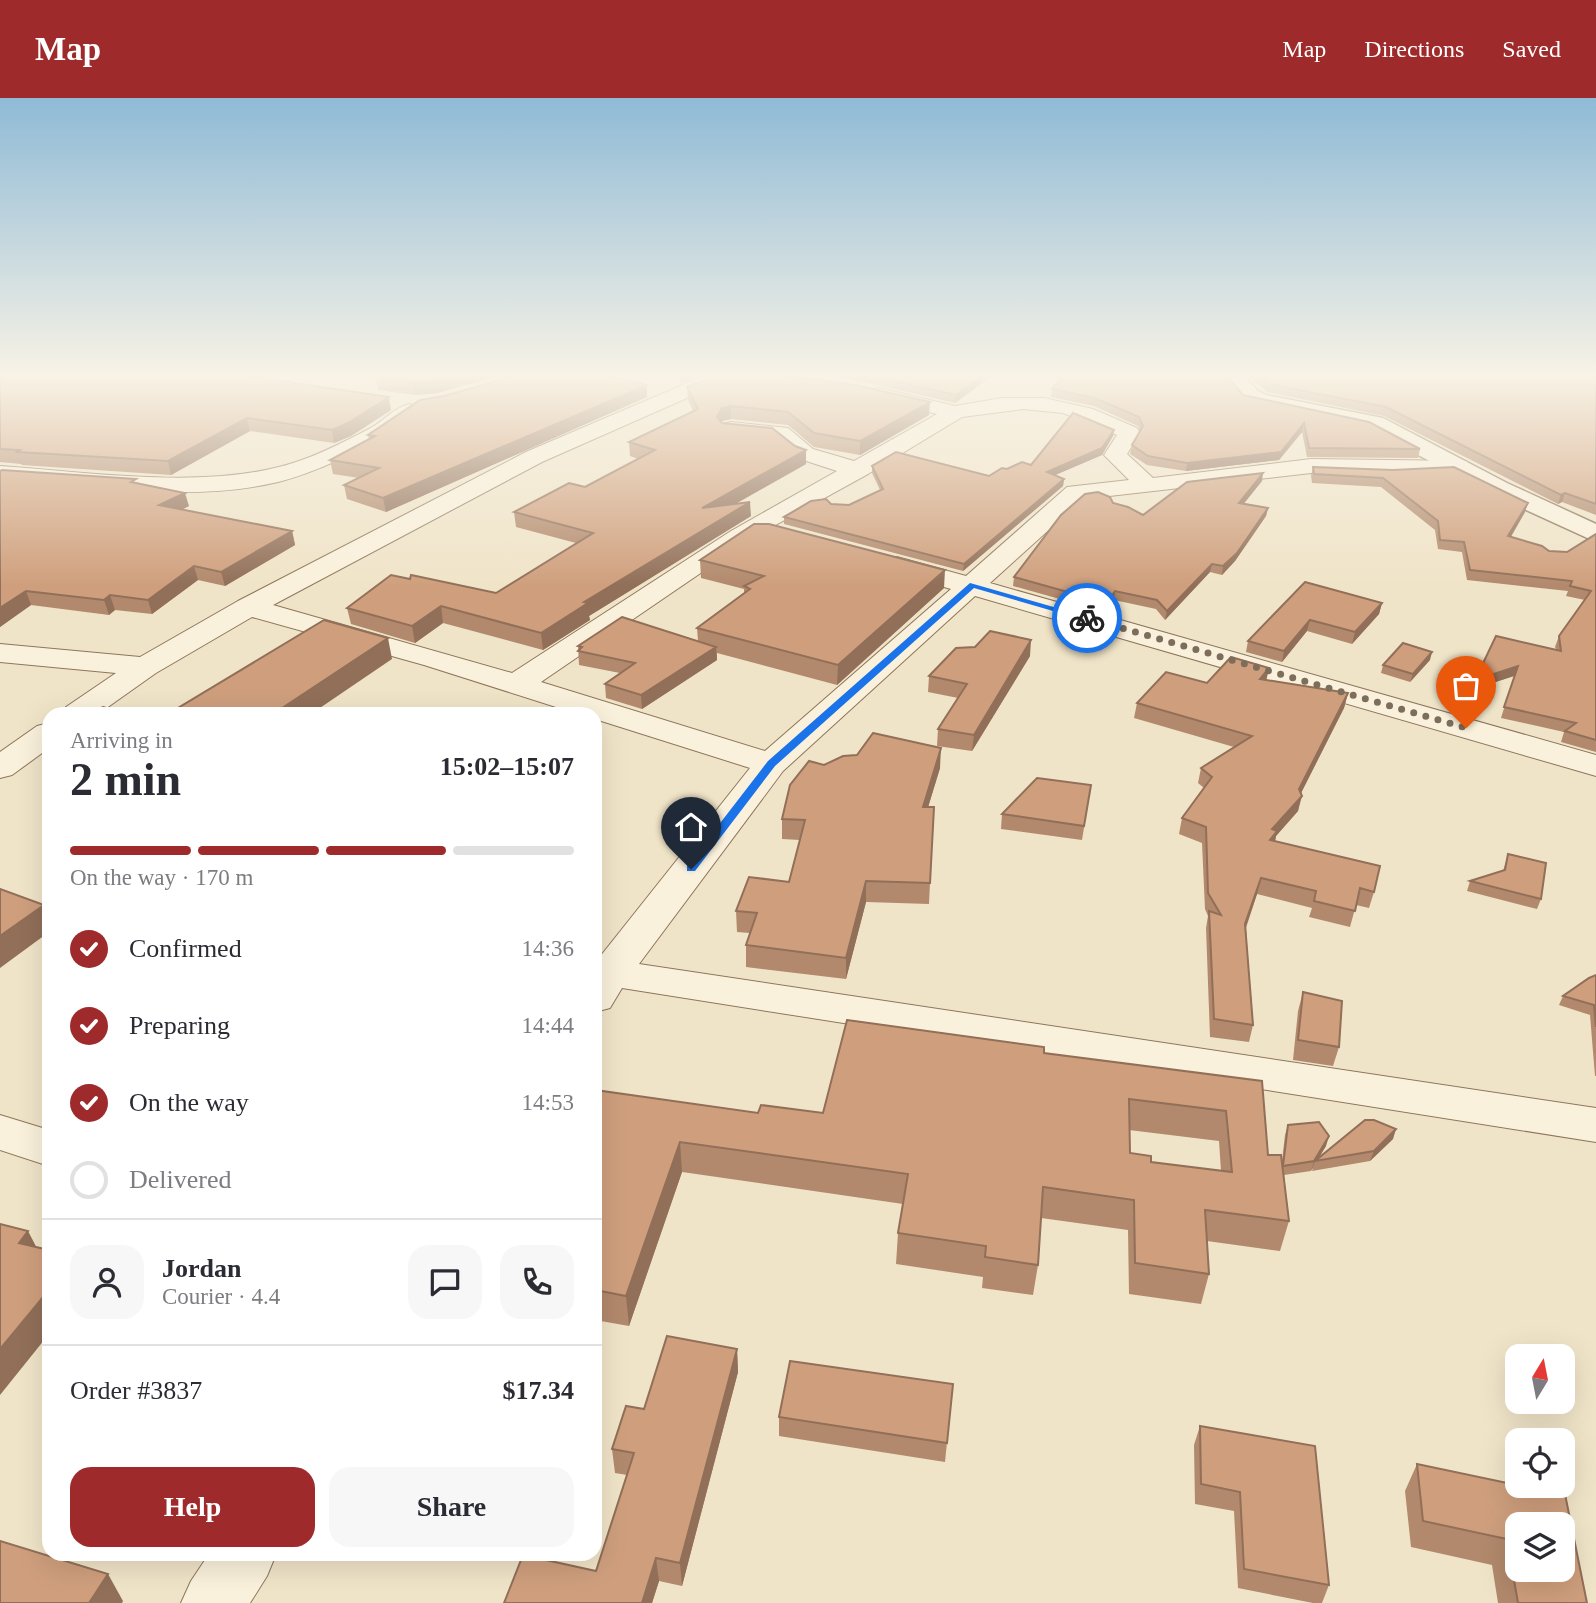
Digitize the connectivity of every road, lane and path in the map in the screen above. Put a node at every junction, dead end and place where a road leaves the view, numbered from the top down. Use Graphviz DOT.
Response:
graph roads {
  1 [pos="352,445"];
  2 [pos="561,445"];
  3 [pos="788,445"];
  4 [pos="900,445"];
  5 [pos="1121,445"];
  6 [pos="1417,445"];
  7 [pos="1458,466"];
  8 [pos="860,469"];
  9 [pos="0,473"];
  10 [pos="1148,486"];
  11 [pos="748,531"];
  12 [pos="1596,534"];
  13 [pos="785,535"];
  14 [pos="879,560"];
  15 [pos="973,585"];
  16 [pos="248,607"];
  17 [pos="0,653"];
  18 [pos="145,667"];
  19 [pos="517,684"];
  20 [pos="87,707"];
  21 [pos="590,707"];
  22 [pos="602,711"];
  23 [pos="42,738"];
  24 [pos="771,764"];
  25 [pos="1596,766"];
  26 [pos="0,768"];
  27 [pos="602,986"];
  28 [pos="1596,1125"];
  29 [pos="0,1132"];
  30 [pos="42,1146"];
  31 [pos="240,1561"];
  32 [pos="213,1603"];
  1 -- 9 [label="street"];
  2 -- 16 [label="street"];
  3 -- 8 [label="street"];
  4 -- 8 [label="street"];
  5 -- 10 [label="street"];
  6 -- 7 [label="street"];
  7 -- 10 [label="street"];
  7 -- 12 [label="street"];
  8 -- 11 [label="street"];
  10 -- 15 [label="street"];
  11 -- 13 [label="street"];
  11 -- 19 [label="street"];
  14 -- 15 [label="street"];
  15 -- 24 [label="street"];
  15 -- 25 [label="street"];
  16 -- 18 [label="street"];
  16 -- 19 [label="street"];
  17 -- 18 [label="street"];
  18 -- 20 [label="street"];
  19 -- 21 [label="street"];
  22 -- 24 [label="street"];
  23 -- 26 [label="street"];
  24 -- 27 [label="street"];
  27 -- 28 [label="street"];
  29 -- 30 [label="street"];
  31 -- 32 [label="street"];
}
